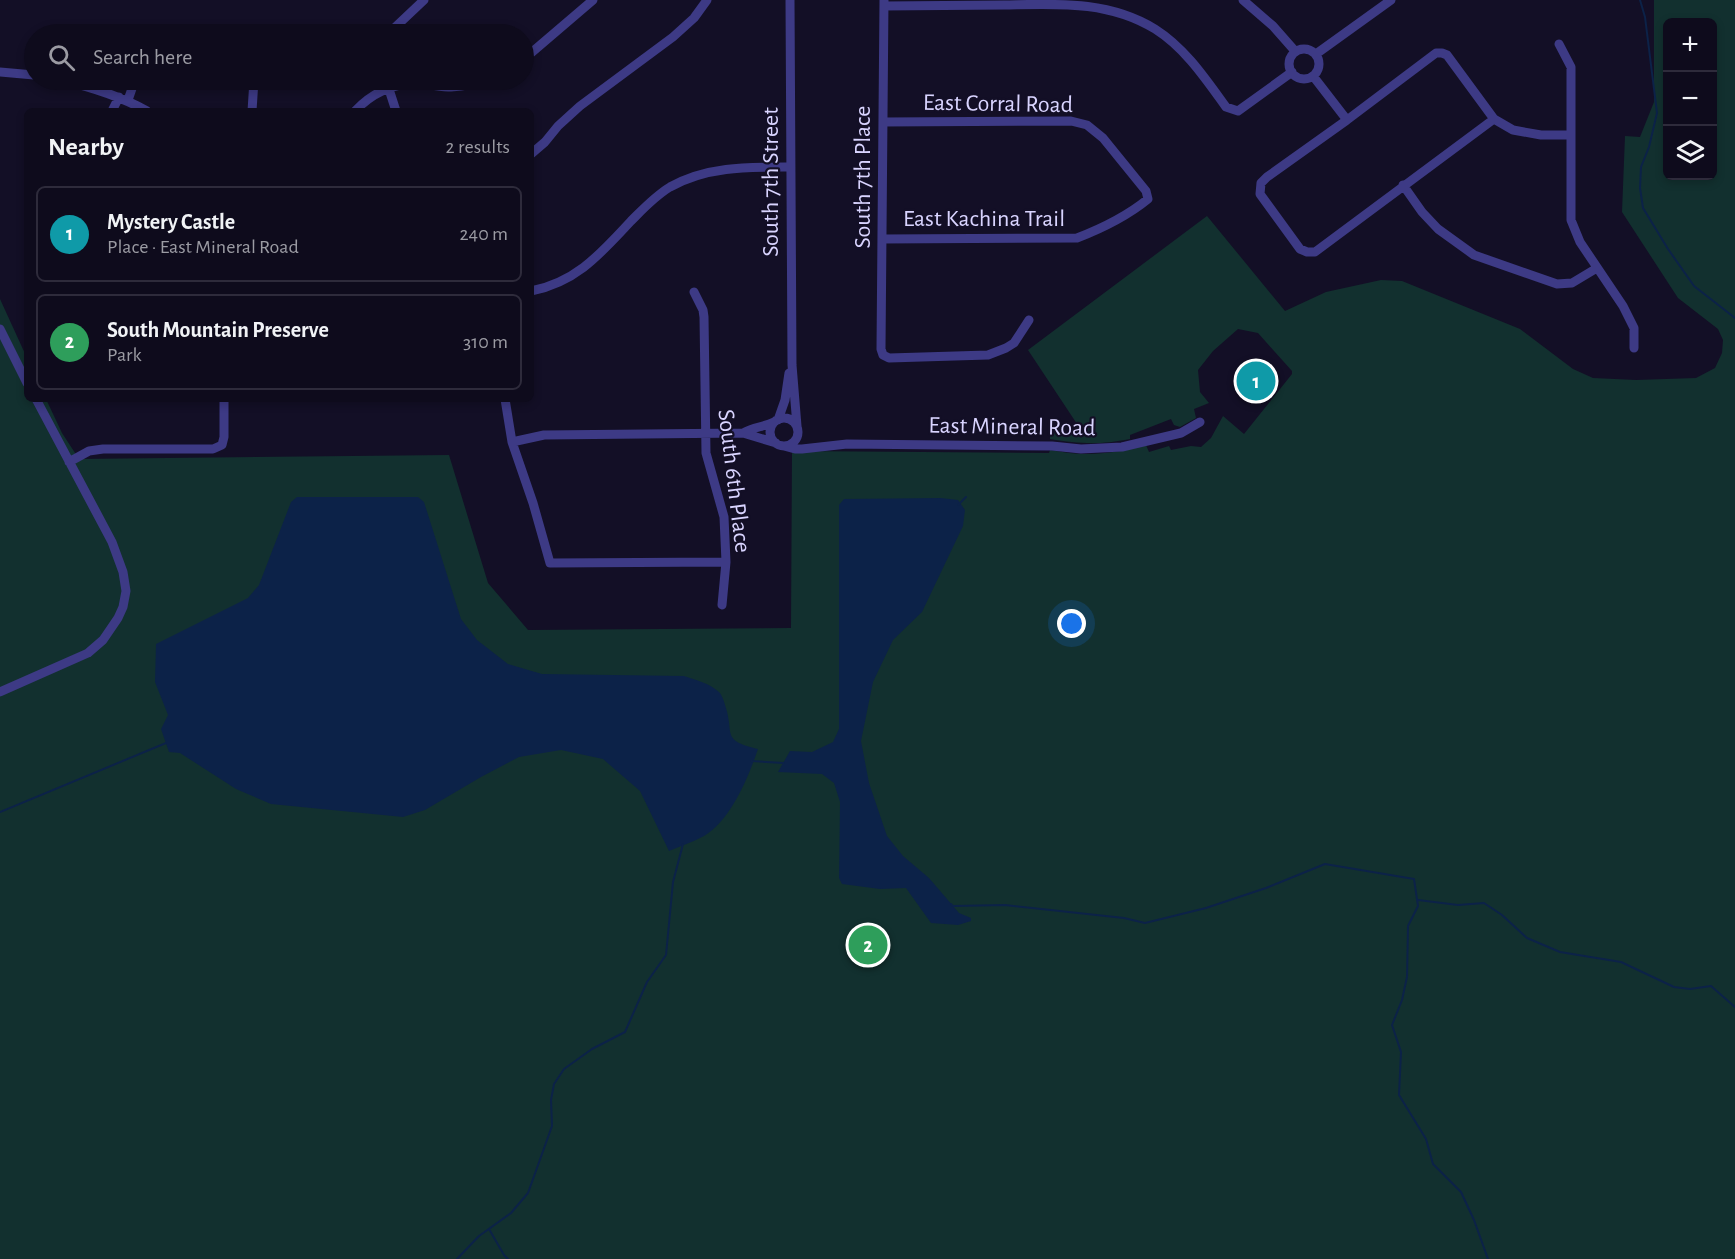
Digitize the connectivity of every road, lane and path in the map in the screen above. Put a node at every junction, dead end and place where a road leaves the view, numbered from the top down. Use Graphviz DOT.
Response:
graph roads {
  1 [pos="424,0"];
  2 [pos="593,0"];
  3 [pos="706,0"];
  4 [pos="790,0"];
  5 [pos="1243,0"];
  6 [pos="1391,0"];
  7 [pos="884,3"];
  8 [pos="399,24"];
  9 [pos="1559,44"];
  10 [pos="534,50"];
  11 [pos="1295,51"];
  12 [pos="1316,54"];
  13 [pos="0,72"];
  14 [pos="1292,72"];
  15 [pos="24,74"];
  16 [pos="1313,76"];
  17 [pos="95,90"];
  18 [pos="128,90"];
  19 [pos="253,90"];
  20 [pos="380,90"];
  21 [pos="390,90"];
  22 [pos="123,98"];
  23 [pos="115,108"];
  24 [pos="141,108"];
  25 [pos="252,108"];
  26 [pos="359,108"];
  27 [pos="395,108"];
  28 [pos="1494,119"];
  29 [pos="1347,120"];
  30 [pos="883,122"];
  31 [pos="1571,135"];
  32 [pos="534,151"];
  33 [pos="791,167"];
  34 [pos="1403,185"];
  35 [pos="1148,199"];
  36 [pos="882,239"];
  37 [pos="1597,268"];
  38 [pos="534,290"];
  39 [pos="694,292"];
  40 [pos="1029,320"];
  41 [pos="0,329"];
  42 [pos="1634,348"];
  43 [pos="792,365"];
  44 [pos="24,377"];
  45 [pos="38,402"];
  46 [pos="224,402"];
  47 [pos="505,402"];
  48 [pos="776,421"];
  49 [pos="1200,422"];
  50 [pos="797,431"];
  51 [pos="705,433"];
  52 [pos="743,433"];
  53 [pos="512,442"];
  54 [pos="780,444"];
  55 [pos="817,447"];
  56 [pos="69,462"];
  57 [pos="726,562"];
  58 [pos="722,604"];
  59 [pos="0,692"];
  1 -- 8 [label="street"];
  2 -- 10 [label="street"];
  3 -- 32 [label="street"];
  4 -- 33 [label="street, South 7th Street"];
  5 -- 11 [label="street"];
  6 -- 12 [label="street"];
  7 -- 14 [label="street"];
  7 -- 30 [label="street, South 7th Place"];
  9 -- 31 [label="street"];
  11 -- 12 [label="street"];
  11 -- 14 [label="street"];
  12 -- 16 [label="street"];
  13 -- 15 [label="street"];
  14 -- 16 [label="street"];
  16 -- 29 [label="street"];
  17 -- 22 [label="street"];
  18 -- 22 [label="street"];
  19 -- 25 [label="street"];
  20 -- 26 [label="street"];
  21 -- 27 [label="street"];
  22 -- 23 [label="street"];
  22 -- 24 [label="street"];
  28 -- 29 [label="street"];
  28 -- 31 [label="street"];
  28 -- 34 [label="street"];
  29 -- 34 [label="street"];
  30 -- 35 [label="street, East Corral Road"];
  30 -- 36 [label="street, South 7th Place"];
  31 -- 37 [label="street"];
  33 -- 38 [label="street"];
  33 -- 43 [label="street, South 7th Street"];
  34 -- 37 [label="street"];
  35 -- 36 [label="street, East Kachina Trail"];
  36 -- 40 [label="street, South 7th Place"];
  37 -- 42 [label="street"];
  39 -- 51 [label="street, South 6th Place"];
  41 -- 44 [label="street"];
  43 -- 48 [label="street, South 7th Street"];
  43 -- 50 [label="street, South 7th Street"];
  45 -- 56 [label="street"];
  46 -- 56 [label="street"];
  47 -- 53 [label="street"];
  48 -- 50 [label="street"];
  48 -- 52 [label="street, East Mineral Road"];
  48 -- 54 [label="street, South 7th Street"];
  49 -- 55 [label="street, East Mineral Road"];
  50 -- 54 [label="street"];
  50 -- 55 [label="street"];
  51 -- 52 [label="street, East Mineral Road"];
  51 -- 53 [label="street, East Mineral Road"];
  51 -- 57 [label="street, South 6th Place"];
  52 -- 54 [label="street, East Mineral Road"];
  53 -- 57 [label="street"];
  54 -- 55 [label="street, East Mineral Road"];
  56 -- 59 [label="street"];
  57 -- 58 [label="street, South 6th Place"];
}
